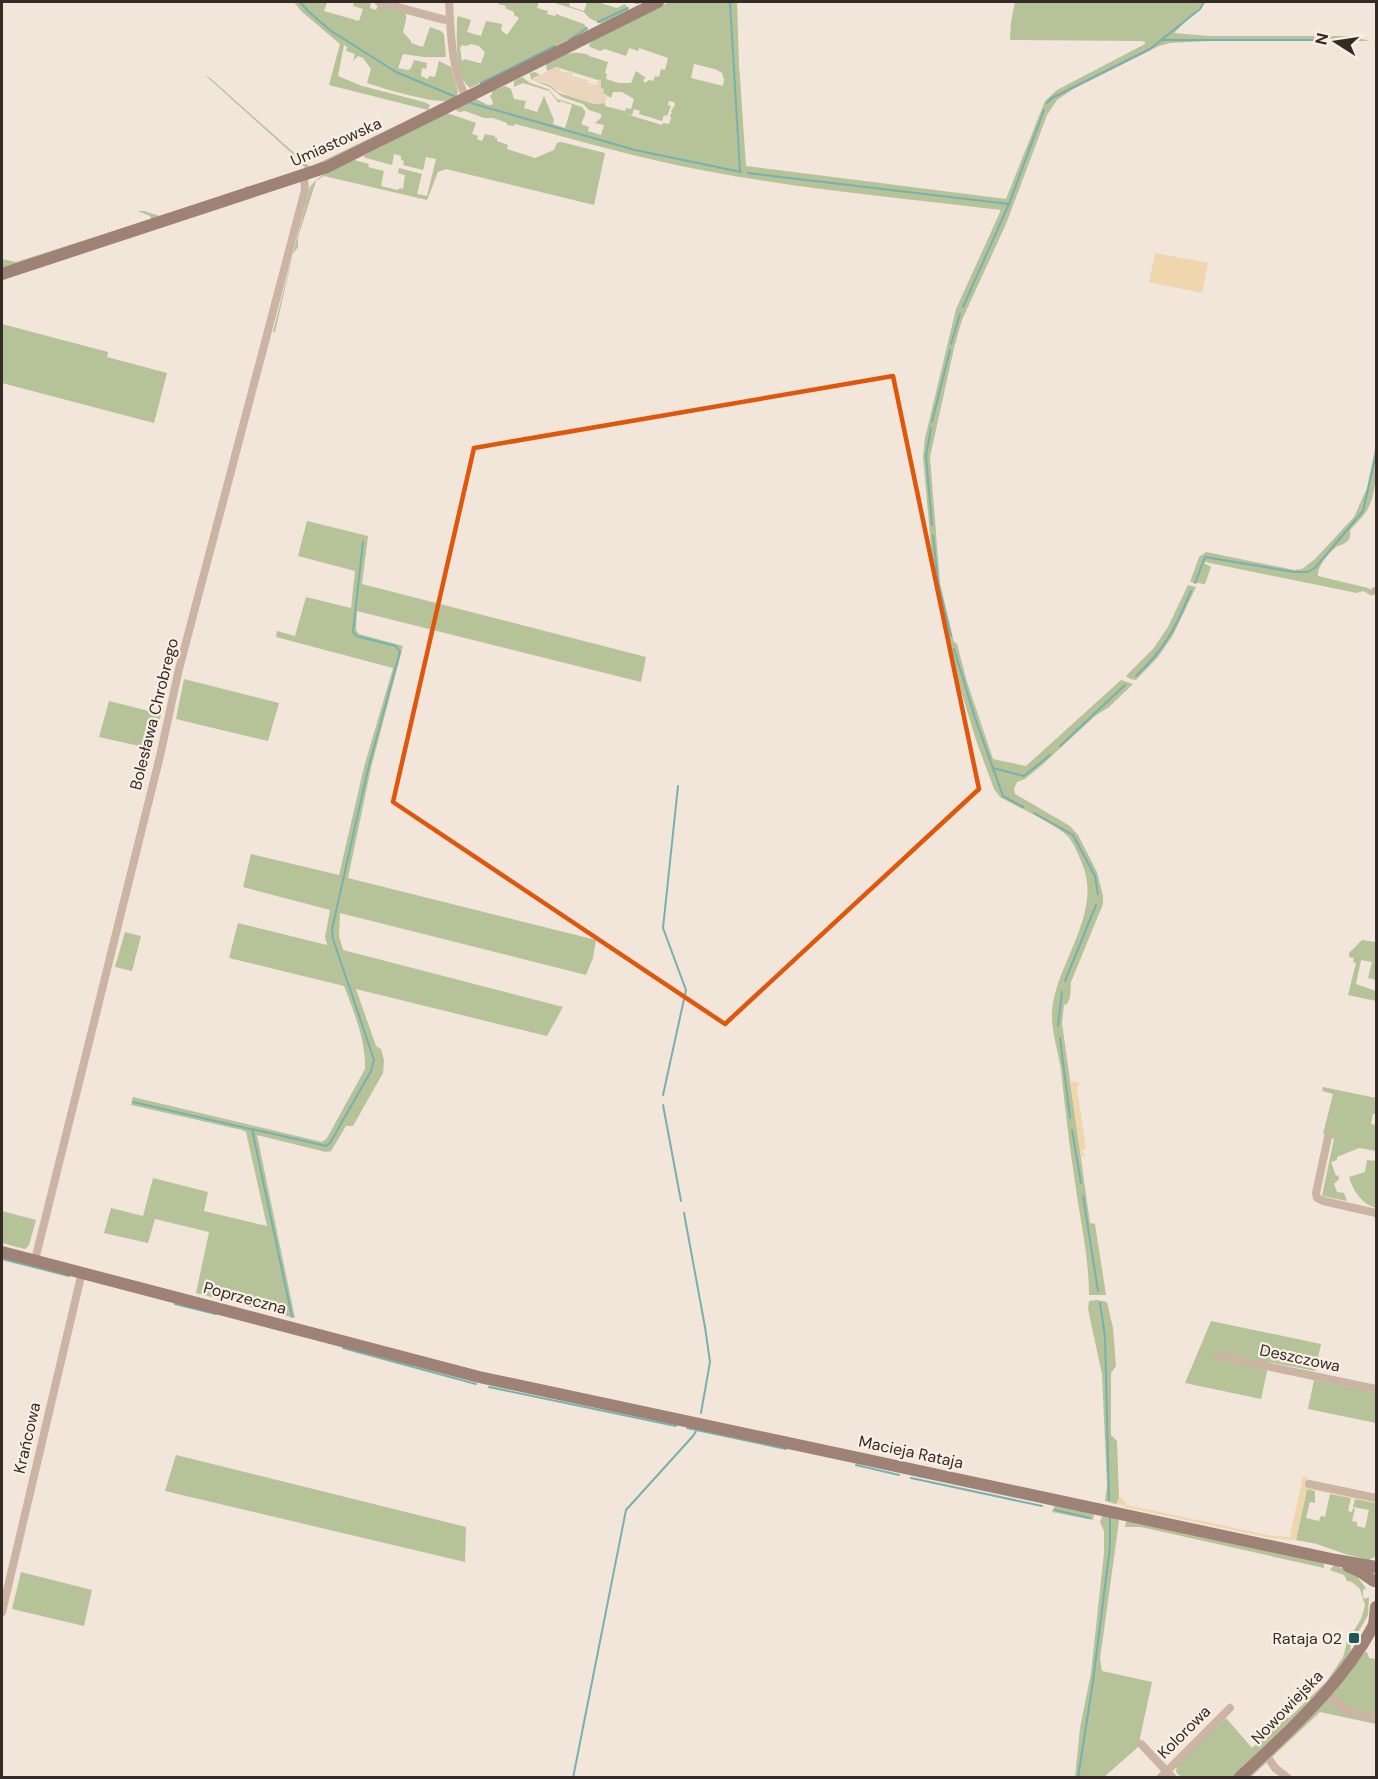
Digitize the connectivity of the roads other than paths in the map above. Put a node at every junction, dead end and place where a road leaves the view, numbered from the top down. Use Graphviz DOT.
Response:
graph roads {
  1 [pos="379,2"];
  2 [pos="449,2"];
  3 [pos="658,2"];
  4 [pos="450,21"];
  5 [pos="466,98"];
  6 [pos="304,176"];
  7 [pos="7,273"];
  8 [pos="1328,1137"];
  9 [pos="1377,1213"];
  10 [pos="2,1252"];
  11 [pos="35,1260"];
  12 [pos="82,1272"];
  13 [pos="1218,1356"];
  14 [pos="479,1377"];
  15 [pos="1377,1389"];
  16 [pos="1308,1484"];
  17 [pos="1377,1498"];
  18 [pos="1376,1577"];
  19 [pos="1377,1607"];
  20 [pos="2,1612"];
  21 [pos="1375,1624"];
  22 [pos="1326,1693"];
  23 [pos="1230,1707"];
  24 [pos="1377,1718"];
  25 [pos="1141,1744"];
  26 [pos="1265,1753"];
  27 [pos="1166,1775"];
  28 [pos="1239,1778"];
  29 [pos="1288,1778"];
  1 -- 4 [label="street"];
  2 -- 4 [label="street"];
  3 -- 5 [label="street, Umiastowska"];
  4 -- 5 [label="street"];
  5 -- 6 [label="street, Umiastowska"];
  6 -- 7 [label="street, Umiastowska"];
  6 -- 11 [label="street, Bolesława Chrobrego"];
  8 -- 9 [label="street"];
  10 -- 11 [label="street, Poprzeczna"];
  11 -- 12 [label="street, Poprzeczna"];
  12 -- 14 [label="street, Poprzeczna"];
  12 -- 20 [label="street, Krańcowa"];
  13 -- 15 [label="street, Deszczowa"];
  14 -- 18 [label="street, Macieja Rataja"];
  16 -- 17 [label="street"];
  19 -- 21 [label="street, Nowowiejska"];
  21 -- 22 [label="street, Nowowiejska"];
  22 -- 24 [label="street"];
  22 -- 26 [label="street, Nowowiejska"];
  23 -- 27 [label="street, Kolorowa"];
  25 -- 27 [label="street"];
  26 -- 28 [label="street, Nowowiejska"];
  26 -- 29 [label="street"];
}
